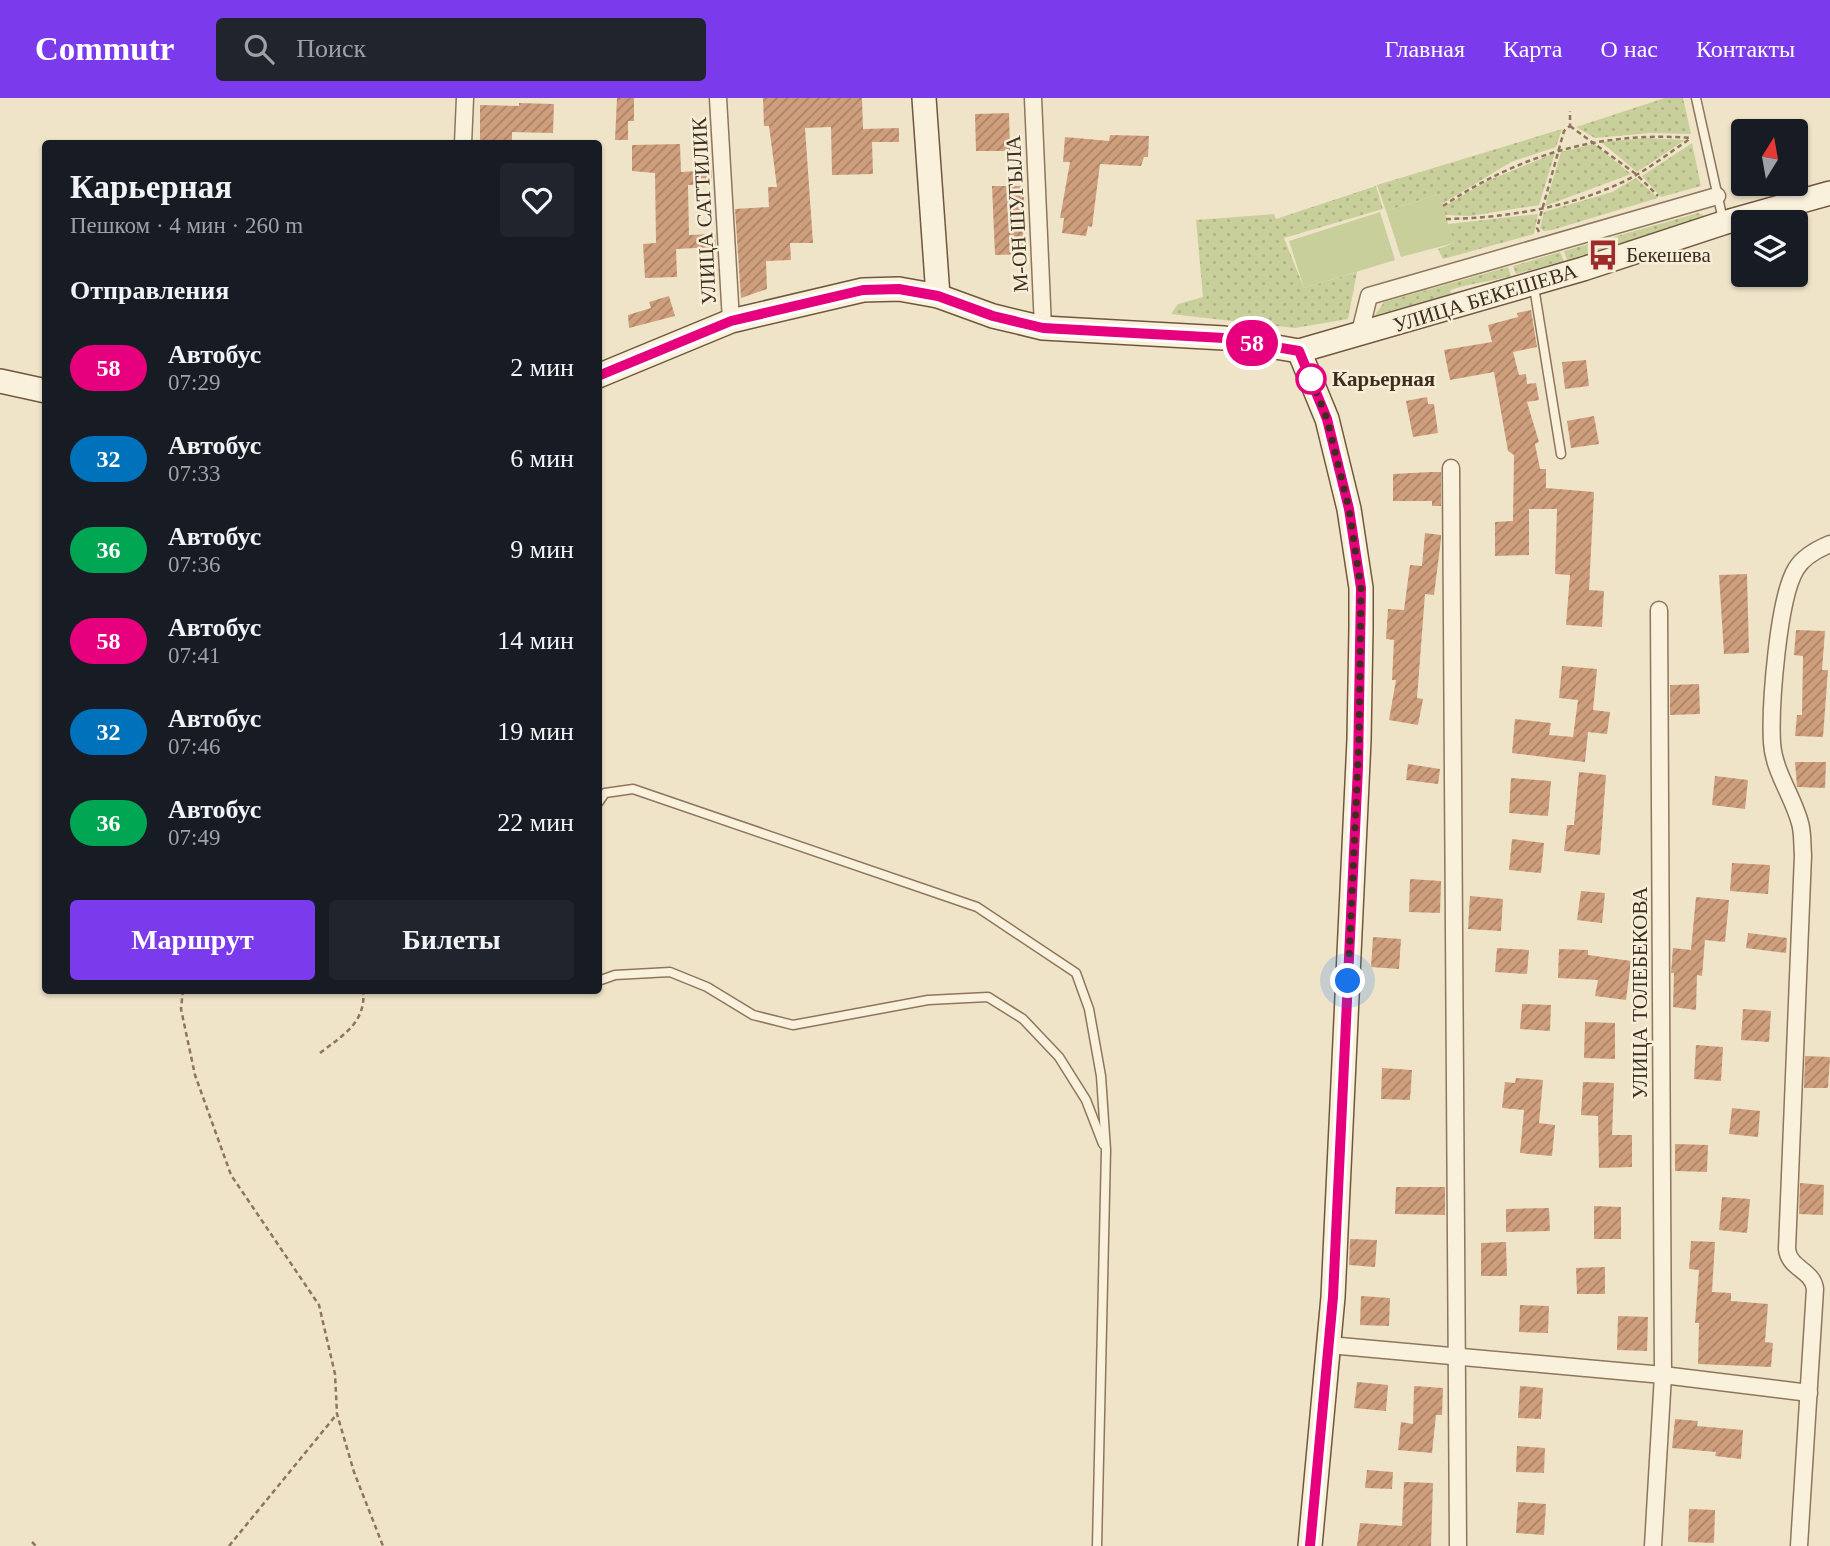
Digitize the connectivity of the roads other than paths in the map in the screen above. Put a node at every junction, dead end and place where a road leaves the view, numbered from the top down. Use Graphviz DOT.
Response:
graph roads {
  1 [pos="465,98"];
  2 [pos="718,98"];
  3 [pos="925,98"];
  4 [pos="1033,98"];
  5 [pos="1696,98"];
  6 [pos="463,140"];
  7 [pos="1830,193"];
  8 [pos="1717,196"];
  9 [pos="1723,223"];
  10 [pos="1533,284"];
  11 [pos="938,296"];
  12 [pos="731,321"];
  13 [pos="1043,328"];
  14 [pos="1359,336"];
  15 [pos="1299,351"];
  16 [pos="602,374"];
  17 [pos="0,381"];
  18 [pos="42,390"];
  19 [pos="1561,454"];
  20 [pos="1451,468"];
  21 [pos="1830,544"];
  22 [pos="1659,610"];
  23 [pos="602,797"];
  24 [pos="602,980"];
  25 [pos="1105,1150"];
  26 [pos="1329,1345"];
  27 [pos="1459,1358"];
  28 [pos="1663,1376"];
  29 [pos="1809,1393"];
  30 [pos="1097,1546"];
  31 [pos="1310,1546"];
  32 [pos="1458,1546"];
  33 [pos="1653,1546"];
  34 [pos="1799,1546"];
  1 -- 6 [label="street"];
  2 -- 12 [label="street, УЛИЦА САТТИЛИК"];
  3 -- 11 [label="main road"];
  4 -- 13 [label="street, М-ОН ШУГЫЛА"];
  5 -- 8 [label="lane"];
  7 -- 9 [label="main road, УЛИЦА БЕКЕШЕВА"];
  8 -- 9 [label="lane"];
  8 -- 14 [label="street"];
  9 -- 10 [label="main road, УЛИЦА БЕКЕШЕВА"];
  10 -- 14 [label="main road, УЛИЦА БЕКЕШЕВА"];
  10 -- 19 [label="lane"];
  11 -- 12 [label="main road"];
  11 -- 13 [label="main road"];
  12 -- 16 [label="main road"];
  13 -- 15 [label="main road"];
  14 -- 15 [label="main road, УЛИЦА БЕКЕШЕВА"];
  15 -- 26 [label="main road"];
  17 -- 18 [label="main road"];
  20 -- 27 [label="street"];
  21 -- 29 [label="street"];
  22 -- 28 [label="street, УЛИЦА ТОЛЕБЕКОВА"];
  23 -- 25 [label="lane"];
  24 -- 25 [label="lane"];
  25 -- 30 [label="lane"];
  26 -- 27 [label="street"];
  26 -- 31 [label="main road"];
  27 -- 28 [label="street"];
  27 -- 32 [label="street"];
  28 -- 29 [label="street"];
  28 -- 33 [label="street, УЛИЦА ТОЛЕБЕКОВА"];
  29 -- 34 [label="street"];
}
